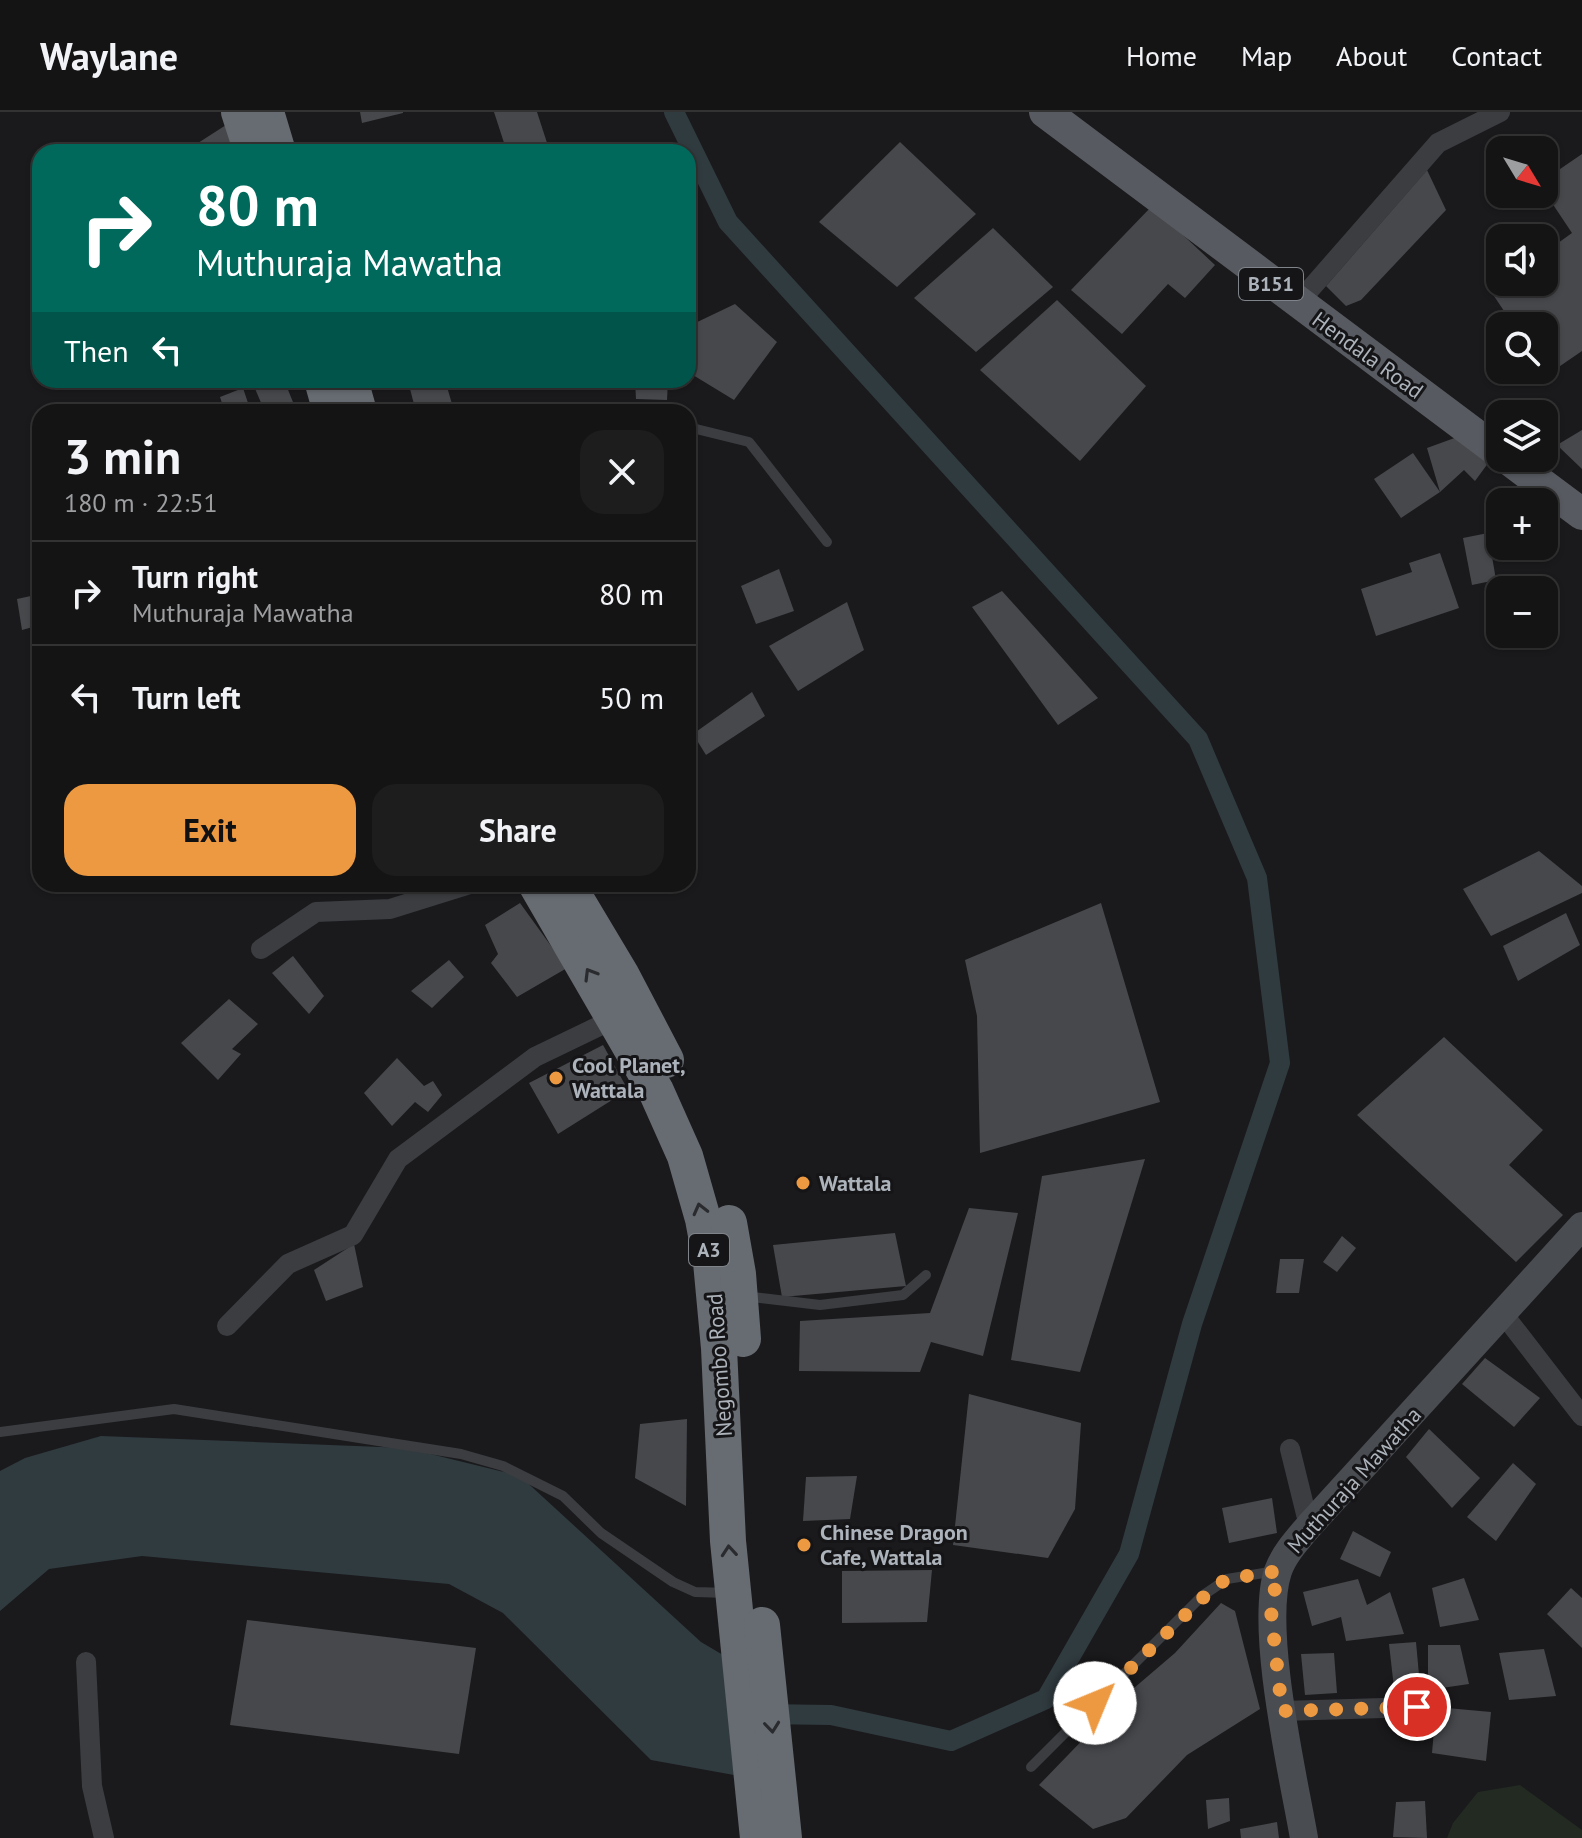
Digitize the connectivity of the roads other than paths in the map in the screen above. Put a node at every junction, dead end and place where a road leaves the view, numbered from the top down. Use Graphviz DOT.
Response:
graph roads {
  1 [pos="239,112"];
  2 [pos="266,112"];
  3 [pos="1045,112"];
  4 [pos="1500,112"];
  5 [pos="249,144"];
  6 [pos="276,144"];
  7 [pos="1298,303"];
  8 [pos="696,429"];
  9 [pos="1486,443"];
  10 [pos="1526,472"];
  11 [pos="1582,514"];
  12 [pos="827,542"];
  13 [pos="444,892"];
  14 [pos="542,892"];
  15 [pos="571,892"];
  16 [pos="261,949"];
  17 [pos="626,1012"];
  18 [pos="1582,1226"];
  19 [pos="926,1275"];
  20 [pos="727,1295"];
  21 [pos="1504,1315"];
  22 [pos="227,1326"];
  23 [pos="1582,1416"];
  24 [pos="0,1432"];
  25 [pos="1290,1449"];
  26 [pos="1309,1526"];
  27 [pos="1278,1571"];
  28 [pos="733,1594"];
  29 [pos="752,1654"];
  30 [pos="86,1662"];
  31 [pos="1417,1707"];
  32 [pos="1282,1711"];
  33 [pos="1031,1767"];
  34 [pos="764,1814"];
  35 [pos="104,1838"];
  36 [pos="784,1838"];
  37 [pos="1304,1838"];
  1 -- 5 [label="highway"];
  2 -- 6 [label="highway"];
  3 -- 7 [label="main road, Hendala Road / B151"];
  4 -- 7 [label="street"];
  7 -- 9 [label="main road, Hendala Road / B151"];
  8 -- 12 [label="lane"];
  10 -- 11 [label="main road"];
  13 -- 16 [label="street"];
  17 -- 14 [label="highway, Negombo Road / A3, one-way"];
  15 -- 17 [label="highway, Negombo Road / A3"];
  17 -- 20 [label="highway, Negombo Road / A3"];
  17 -- 22 [label="street"];
  18 -- 21 [label="street, Muthuraja Mawatha"];
  19 -- 20 [label="lane"];
  28 -- 20 [label="highway, Negombo Road / A3, one-way"];
  20 -- 29 [label="highway, Negombo Road / A3"];
  21 -- 23 [label="street"];
  21 -- 26 [label="street, Muthuraja Mawatha"];
  24 -- 28 [label="lane"];
  25 -- 26 [label="street"];
  26 -- 27 [label="street, Muthuraja Mawatha"];
  27 -- 32 [label="street, Muthuraja Mawatha"];
  27 -- 33 [label="lane"];
  28 -- 29 [label="highway, Negombo Road / A3"];
  29 -- 34 [label="highway, Negombo Road / A3"];
  30 -- 35 [label="street"];
  31 -- 32 [label="street"];
  32 -- 37 [label="street, Muthuraja Mawatha"];
  34 -- 36 [label="highway, Negombo Road / A3"];
}
